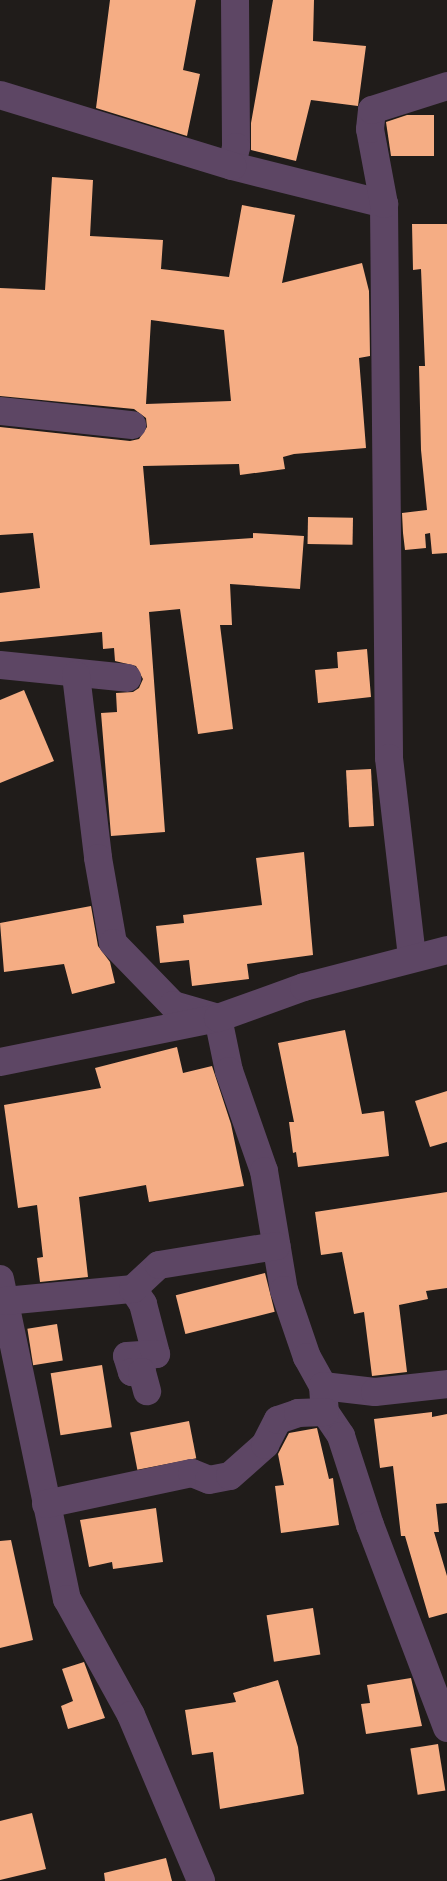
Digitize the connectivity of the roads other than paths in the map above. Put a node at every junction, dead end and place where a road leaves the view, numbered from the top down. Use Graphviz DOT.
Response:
graph roads {
  1 [pos="235,0"];
  2 [pos="447,86"];
  3 [pos="0,95"];
  4 [pos="232,166"];
  5 [pos="384,204"];
  6 [pos="0,411"];
  7 [pos="132,425"];
  8 [pos="0,665"];
  9 [pos="76,675"];
  10 [pos="127,678"];
  11 [pos="447,950"];
  12 [pos="412,957"];
  13 [pos="218,1018"];
  14 [pos="0,1062"];
  15 [pos="276,1246"];
  16 [pos="133,1289"];
  17 [pos="3,1290"];
  18 [pos="6,1341"];
  19 [pos="447,1384"];
  20 [pos="147,1391"];
  21 [pos="324,1399"];
  22 [pos="46,1504"];
  23 [pos="447,1728"];
  24 [pos="201,1881"];
  1 -- 4 [label="street"];
  2 -- 5 [label="street"];
  3 -- 4 [label="street"];
  4 -- 5 [label="street"];
  5 -- 12 [label="street"];
  6 -- 7 [label="street"];
  8 -- 9 [label="street"];
  9 -- 10 [label="street"];
  9 -- 13 [label="street"];
  11 -- 12 [label="street"];
  12 -- 13 [label="street"];
  13 -- 14 [label="street"];
  13 -- 15 [label="street"];
  15 -- 16 [label="street"];
  15 -- 21 [label="street"];
  16 -- 17 [label="street"];
  16 -- 20 [label="street"];
  17 -- 18 [label="street"];
  18 -- 22 [label="street"];
  19 -- 21 [label="street"];
  21 -- 22 [label="street"];
  21 -- 23 [label="street"];
  22 -- 24 [label="street"];
}
